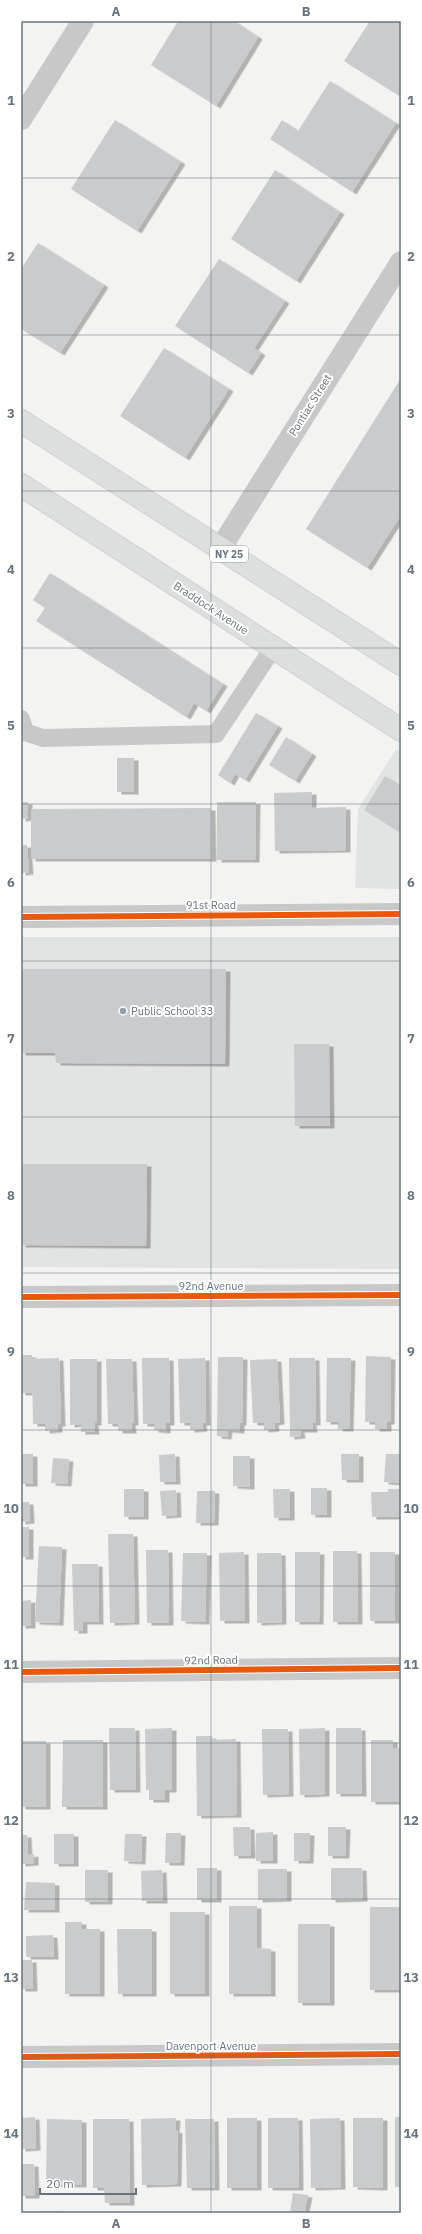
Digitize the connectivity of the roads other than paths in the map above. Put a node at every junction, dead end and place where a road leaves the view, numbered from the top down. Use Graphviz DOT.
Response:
graph roads {
  1 [pos="83,21"];
  2 [pos="21,119"];
  3 [pos="401,262"];
  4 [pos="21,421"];
  5 [pos="21,485"];
  6 [pos="220,548"];
  7 [pos="273,648"];
  8 [pos="401,664"];
  9 [pos="21,719"];
  10 [pos="401,730"];
  11 [pos="401,914"];
  12 [pos="21,917"];
  13 [pos="401,1295"];
  14 [pos="21,1297"];
  15 [pos="401,1668"];
  16 [pos="21,1672"];
  17 [pos="401,2054"];
  18 [pos="21,2057"];
  1 -- 2 [label="street"];
  3 -- 6 [label="street, Pontiac Street"];
  4 -- 6 [label="main road, NY 25"];
  5 -- 7 [label="main road, Braddock Avenue"];
  6 -- 8 [label="main road, NY 25"];
  7 -- 9 [label="lane"];
  7 -- 10 [label="main road, Braddock Avenue"];
  11 -- 12 [label="street, 91st Road"];
  13 -- 14 [label="street, 92nd Avenue"];
  15 -- 16 [label="street, 92nd Road"];
  17 -- 18 [label="street, Davenport Avenue"];
}
